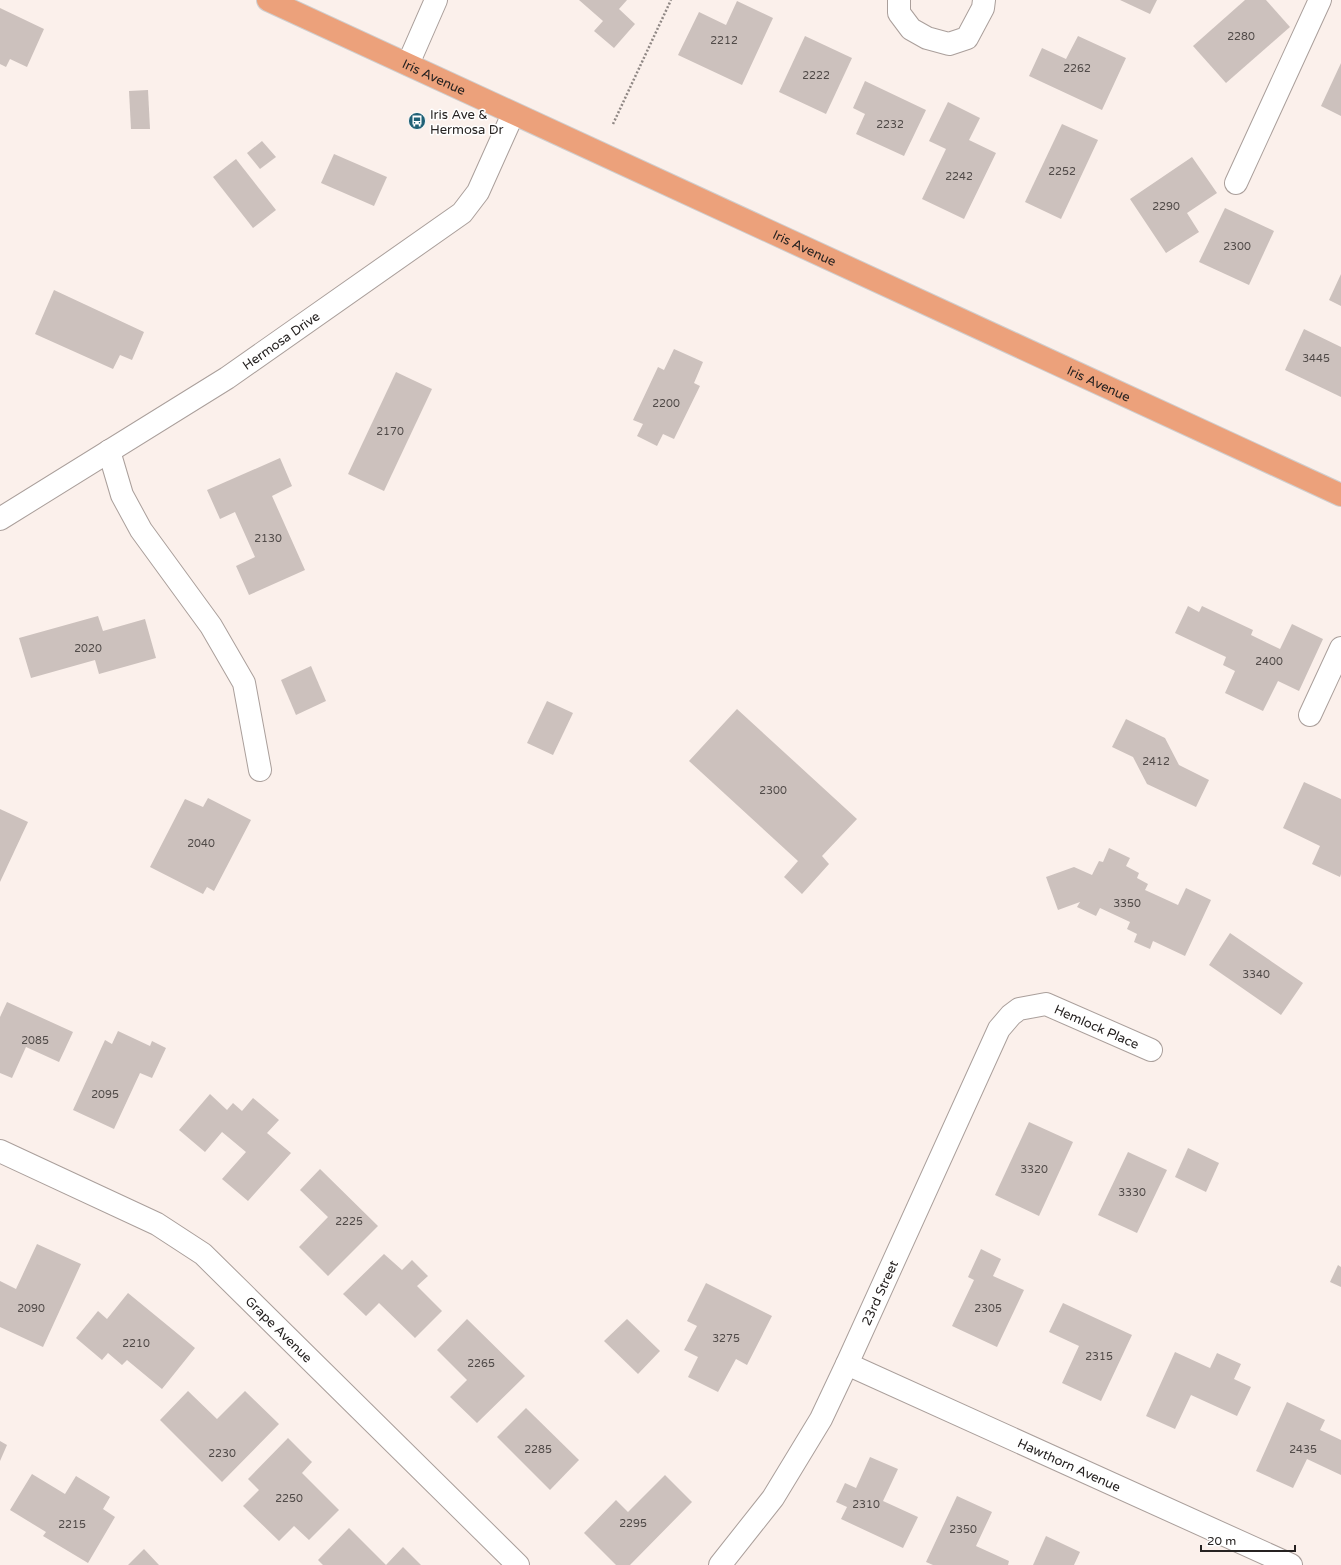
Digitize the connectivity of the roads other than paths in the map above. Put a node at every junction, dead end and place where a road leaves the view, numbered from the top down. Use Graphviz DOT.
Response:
graph roads {
  1 [pos="268,0"];
  2 [pos="436,0"];
  3 [pos="898,0"];
  4 [pos="984,0"];
  5 [pos="1320,0"];
  6 [pos="408,64"];
  7 [pos="513,114"];
  8 [pos="1236,183"];
  9 [pos="109,451"];
  10 [pos="1341,495"];
  11 [pos="0,518"];
  12 [pos="1341,648"];
  13 [pos="1310,715"];
  14 [pos="260,770"];
  15 [pos="1019,1009"];
  16 [pos="1151,1050"];
  17 [pos="0,1151"];
  18 [pos="847,1364"];
  19 [pos="518,1565"];
  20 [pos="720,1565"];
  21 [pos="1291,1565"];
  1 -- 6 [label="main road, Iris Avenue"];
  2 -- 6 [label="street"];
  3 -- 4 [label="street"];
  5 -- 8 [label="street"];
  6 -- 7 [label="main road, Iris Avenue"];
  7 -- 9 [label="street, Hermosa Drive"];
  7 -- 10 [label="main road, Iris Avenue"];
  9 -- 11 [label="street, Hermosa Drive"];
  9 -- 14 [label="street"];
  12 -- 13 [label="street"];
  15 -- 16 [label="street, Hemlock Place"];
  15 -- 18 [label="street, 23rd Street"];
  17 -- 19 [label="street, Grape Avenue"];
  18 -- 20 [label="street, 23rd Street"];
  18 -- 21 [label="street, Hawthorn Avenue"];
}
